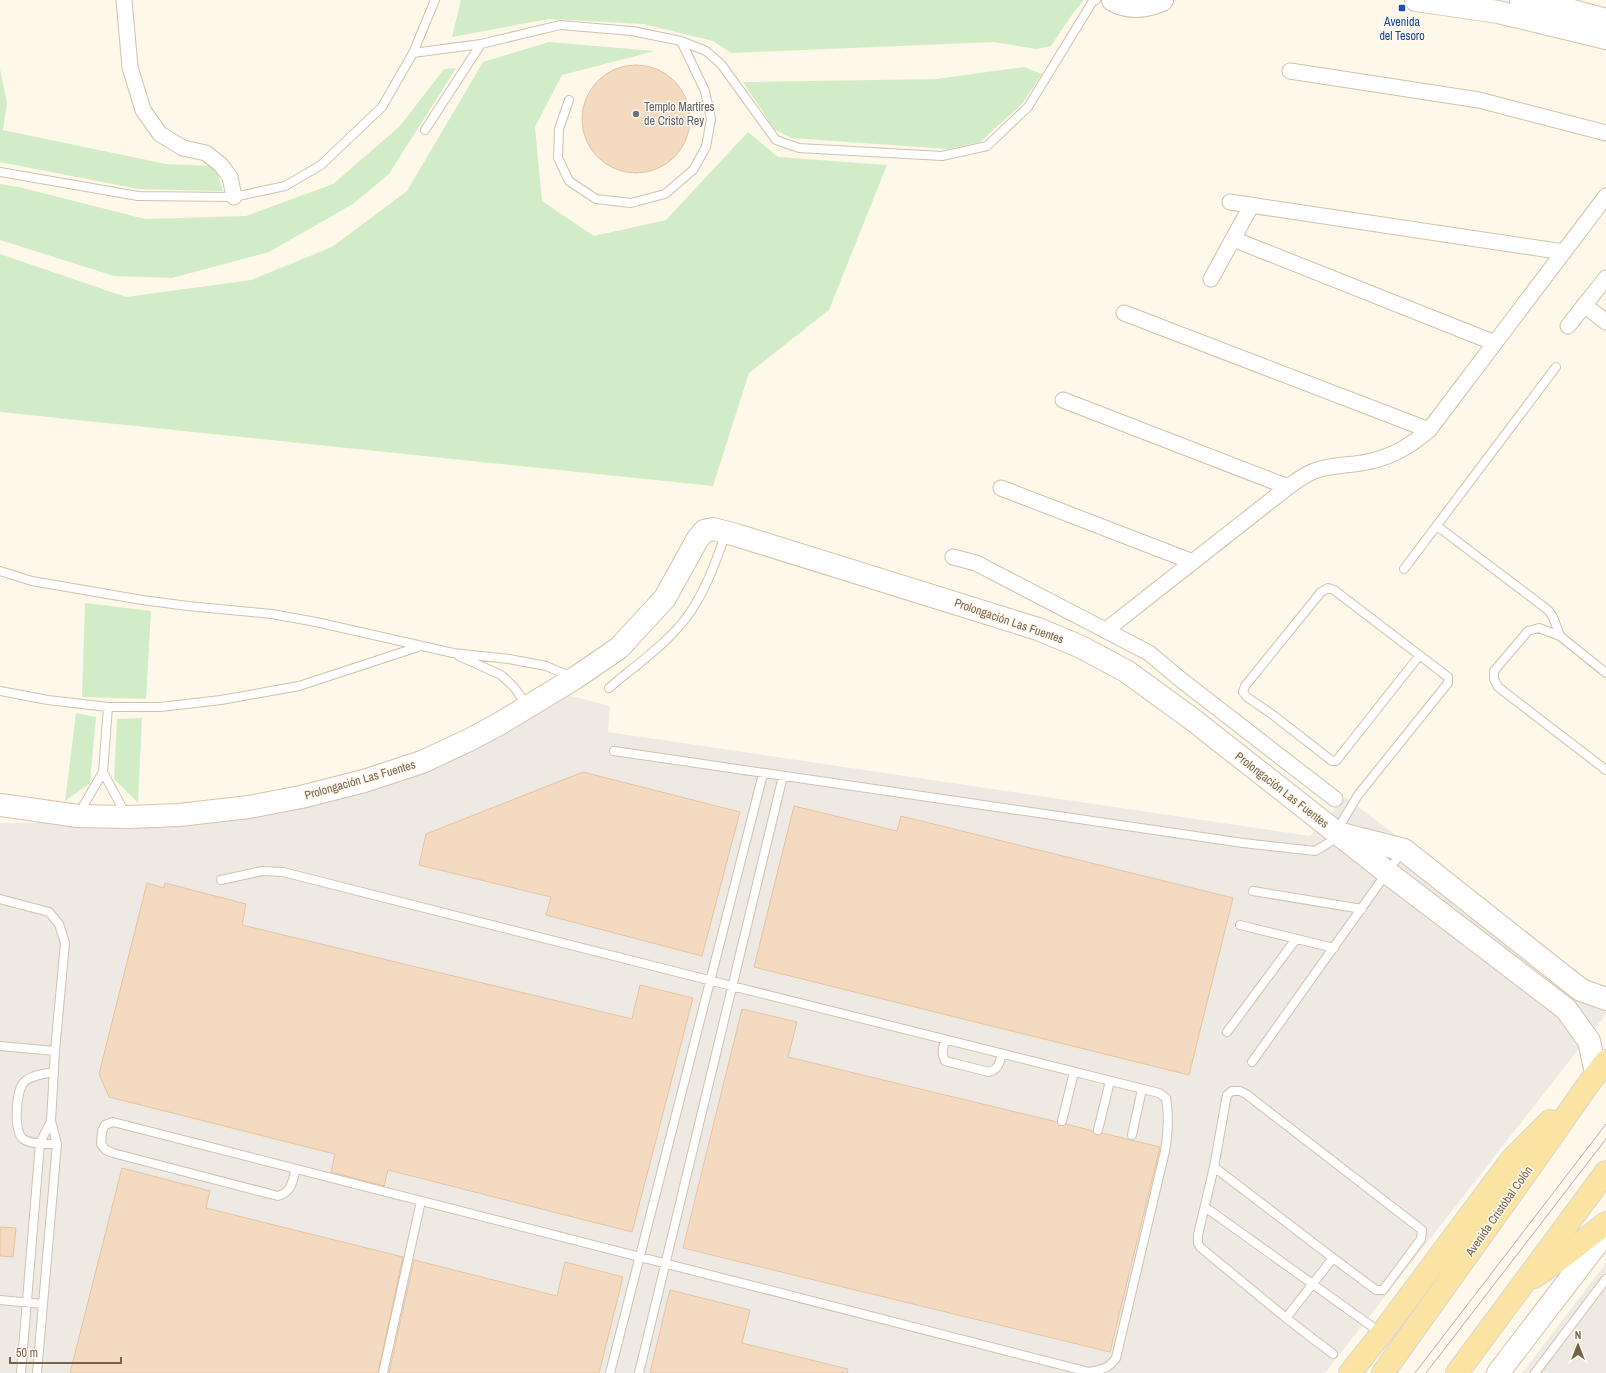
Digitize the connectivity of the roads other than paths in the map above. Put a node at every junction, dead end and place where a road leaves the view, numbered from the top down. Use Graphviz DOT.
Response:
graph roads {
  1 [pos="124,0"];
  2 [pos="435,0"];
  3 [pos="1096,0"];
  4 [pos="1113,0"];
  5 [pos="1162,0"];
  6 [pos="1522,0"];
  7 [pos="1423,1"];
  8 [pos="1606,20"];
  9 [pos="1606,38"];
  10 [pos="681,41"];
  11 [pos="481,44"];
  12 [pos="413,53"];
  13 [pos="1290,71"];
  14 [pos="569,100"];
  15 [pos="425,130"];
  16 [pos="1606,133"];
  17 [pos="0,172"];
  18 [pos="1606,196"];
  19 [pos="234,197"];
  20 [pos="1230,202"];
  21 [pos="1251,206"];
  22 [pos="1233,239"];
  23 [pos="1564,252"];
  24 [pos="1606,278"];
  25 [pos="1211,279"];
  26 [pos="1584,305"];
  27 [pos="1124,313"];
  28 [pos="1606,322"];
  29 [pos="1568,326"];
  30 [pos="1495,343"];
  31 [pos="1556,367"];
  32 [pos="1063,400"];
  33 [pos="1430,430"];
  34 [pos="1288,487"];
  35 [pos="1001,488"];
  36 [pos="1437,526"];
  37 [pos="726,532"];
  38 [pos="954,557"];
  39 [pos="1193,562"];
  40 [pos="1404,569"];
  41 [pos="0,571"];
  42 [pos="1106,630"];
  43 [pos="1560,636"];
  44 [pos="418,646"];
  45 [pos="453,653"];
  46 [pos="1419,656"];
  47 [pos="1606,673"];
  48 [pos="575,678"];
  49 [pos="609,688"];
  50 [pos="0,690"];
  51 [pos="527,706"];
  52 [pos="108,708"];
  53 [pos="614,751"];
  54 [pos="1606,770"];
  55 [pos="103,772"];
  56 [pos="763,774"];
  57 [pos="783,776"];
  58 [pos="1334,799"];
  59 [pos="0,805"];
  60 [pos="78,816"];
  61 [pos="128,817"];
  62 [pos="1336,832"];
  63 [pos="1404,850"];
  64 [pos="1388,873"];
  65 [pos="221,880"];
  66 [pos="1252,891"];
  67 [pos="0,899"];
  68 [pos="1362,909"];
  69 [pos="1240,926"];
  70 [pos="1296,939"];
  71 [pos="1334,948"];
  72 [pos="710,981"];
  73 [pos="732,986"];
  74 [pos="1606,999"];
  75 [pos="1227,1032"];
  76 [pos="945,1040"];
  77 [pos="0,1046"];
  78 [pos="55,1051"];
  79 [pos="1002,1054"];
  80 [pos="1252,1062"];
  81 [pos="54,1072"];
  82 [pos="1074,1072"];
  83 [pos="1596,1073"];
  84 [pos="1110,1081"];
  85 [pos="1142,1089"];
  86 [pos="51,1121"];
  87 [pos="1062,1121"];
  88 [pos="1098,1130"];
  89 [pos="1132,1135"];
  90 [pos="40,1143"];
  91 [pos="57,1144"];
  92 [pos="1214,1167"];
  93 [pos="296,1169"];
  94 [pos="1606,1172"];
  95 [pos="421,1201"];
  96 [pos="1205,1207"];
  97 [pos="1606,1223"];
  98 [pos="1606,1232"];
  99 [pos="640,1257"];
  100 [pos="1333,1258"];
  101 [pos="665,1264"];
  102 [pos="1606,1280"];
  103 [pos="1313,1283"];
  104 [pos="1519,1288"];
  105 [pos="0,1300"];
  106 [pos="26,1302"];
  107 [pos="43,1304"];
  108 [pos="1286,1318"];
  109 [pos="1382,1333"];
  110 [pos="1333,1354"];
  111 [pos="1388,1367"];
  112 [pos="20,1373"];
  113 [pos="37,1373"];
  114 [pos="383,1373"];
  115 [pos="610,1373"];
  116 [pos="639,1373"];
  117 [pos="1350,1373"];
  118 [pos="1457,1373"];
  119 [pos="1498,1373"];
  120 [pos="1534,1373"];
  1 -- 19 [label="street"];
  2 -- 12 [label="lane"];
  3 -- 10 [label="lane"];
  4 -- 5 [label="street"];
  6 -- 8 [label="street"];
  7 -- 9 [label="street"];
  10 -- 11 [label="lane"];
  10 -- 14 [label="lane"];
  11 -- 12 [label="lane"];
  11 -- 15 [label="lane"];
  12 -- 19 [label="lane"];
  13 -- 16 [label="street"];
  17 -- 19 [label="lane"];
  18 -- 23 [label="street"];
  20 -- 21 [label="street"];
  21 -- 22 [label="street"];
  21 -- 23 [label="street"];
  22 -- 25 [label="street"];
  22 -- 30 [label="street"];
  23 -- 30 [label="street"];
  24 -- 26 [label="street"];
  26 -- 28 [label="street"];
  26 -- 29 [label="street"];
  27 -- 33 [label="street"];
  30 -- 33 [label="street"];
  31 -- 36 [label="lane"];
  32 -- 34 [label="street"];
  33 -- 34 [label="street"];
  34 -- 39 [label="street"];
  35 -- 39 [label="street"];
  36 -- 40 [label="lane"];
  36 -- 43 [label="lane"];
  37 -- 48 [label="street, Prolongación Las Fuentes"];
  37 -- 49 [label="lane"];
  37 -- 62 [label="street, Prolongación Las Fuentes"];
  38 -- 42 [label="street"];
  39 -- 42 [label="street"];
  41 -- 44 [label="lane"];
  42 -- 58 [label="street"];
  43 -- 47 [label="lane"];
  43 -- 54 [label="lane"];
  44 -- 45 [label="lane"];
  44 -- 52 [label="lane"];
  45 -- 48 [label="lane"];
  45 -- 51 [label="lane"];
  46 -- 46 [label="lane"];
  46 -- 62 [label="lane"];
  48 -- 51 [label="street, Prolongación Las Fuentes"];
  50 -- 52 [label="lane"];
  51 -- 61 [label="street, Prolongación Las Fuentes"];
  52 -- 55 [label="lane"];
  53 -- 56 [label="lane"];
  55 -- 60 [label="lane"];
  55 -- 61 [label="lane"];
  56 -- 57 [label="lane"];
  56 -- 72 [label="lane"];
  57 -- 62 [label="lane"];
  57 -- 73 [label="lane"];
  59 -- 60 [label="street, Prolongación Las Fuentes"];
  60 -- 61 [label="street, Prolongación Las Fuentes"];
  62 -- 63 [label="street, Prolongación Las Fuentes"];
  62 -- 64 [label="street, Prolongación Las Fuentes"];
  63 -- 64 [label="lane"];
  63 -- 74 [label="street, Prolongación Las Fuentes"];
  64 -- 68 [label="lane"];
  64 -- 83 [label="street, Prolongación Las Fuentes"];
  65 -- 72 [label="lane"];
  66 -- 68 [label="lane"];
  67 -- 78 [label="lane"];
  68 -- 71 [label="lane"];
  69 -- 70 [label="lane"];
  70 -- 71 [label="lane"];
  70 -- 75 [label="lane"];
  71 -- 80 [label="lane"];
  72 -- 73 [label="lane"];
  72 -- 99 [label="lane"];
  73 -- 76 [label="lane"];
  73 -- 101 [label="lane"];
  76 -- 79 [label="lane"];
  76 -- 79 [label="lane"];
  77 -- 78 [label="lane"];
  78 -- 81 [label="lane"];
  79 -- 82 [label="lane"];
  81 -- 86 [label="lane"];
  81 -- 90 [label="lane"];
  82 -- 84 [label="lane"];
  82 -- 87 [label="lane"];
  83 -- 109 [label="main road"];
  83 -- 111 [label="main road, Avenida Cristóbal Colón"];
  84 -- 85 [label="lane"];
  84 -- 88 [label="lane"];
  85 -- 89 [label="lane"];
  85 -- 101 [label="lane"];
  86 -- 90 [label="lane"];
  86 -- 91 [label="lane"];
  90 -- 91 [label="lane"];
  90 -- 106 [label="lane"];
  91 -- 107 [label="lane"];
  92 -- 96 [label="lane"];
  92 -- 100 [label="lane"];
  92 -- 100 [label="lane"];
  93 -- 93 [label="lane"];
  93 -- 95 [label="lane"];
  94 -- 104 [label="main road"];
  95 -- 99 [label="lane"];
  95 -- 114 [label="lane"];
  96 -- 103 [label="lane"];
  96 -- 108 [label="lane"];
  97 -- 104 [label="main road"];
  98 -- 119 [label="street"];
  99 -- 101 [label="lane"];
  99 -- 115 [label="lane"];
  100 -- 103 [label="lane"];
  101 -- 116 [label="lane"];
  102 -- 120 [label="lane"];
  103 -- 108 [label="lane"];
  103 -- 109 [label="lane"];
  104 -- 118 [label="main road"];
  105 -- 106 [label="lane"];
  106 -- 107 [label="lane"];
  106 -- 112 [label="lane"];
  107 -- 113 [label="lane"];
  108 -- 110 [label="lane"];
  109 -- 117 [label="main road"];
}
